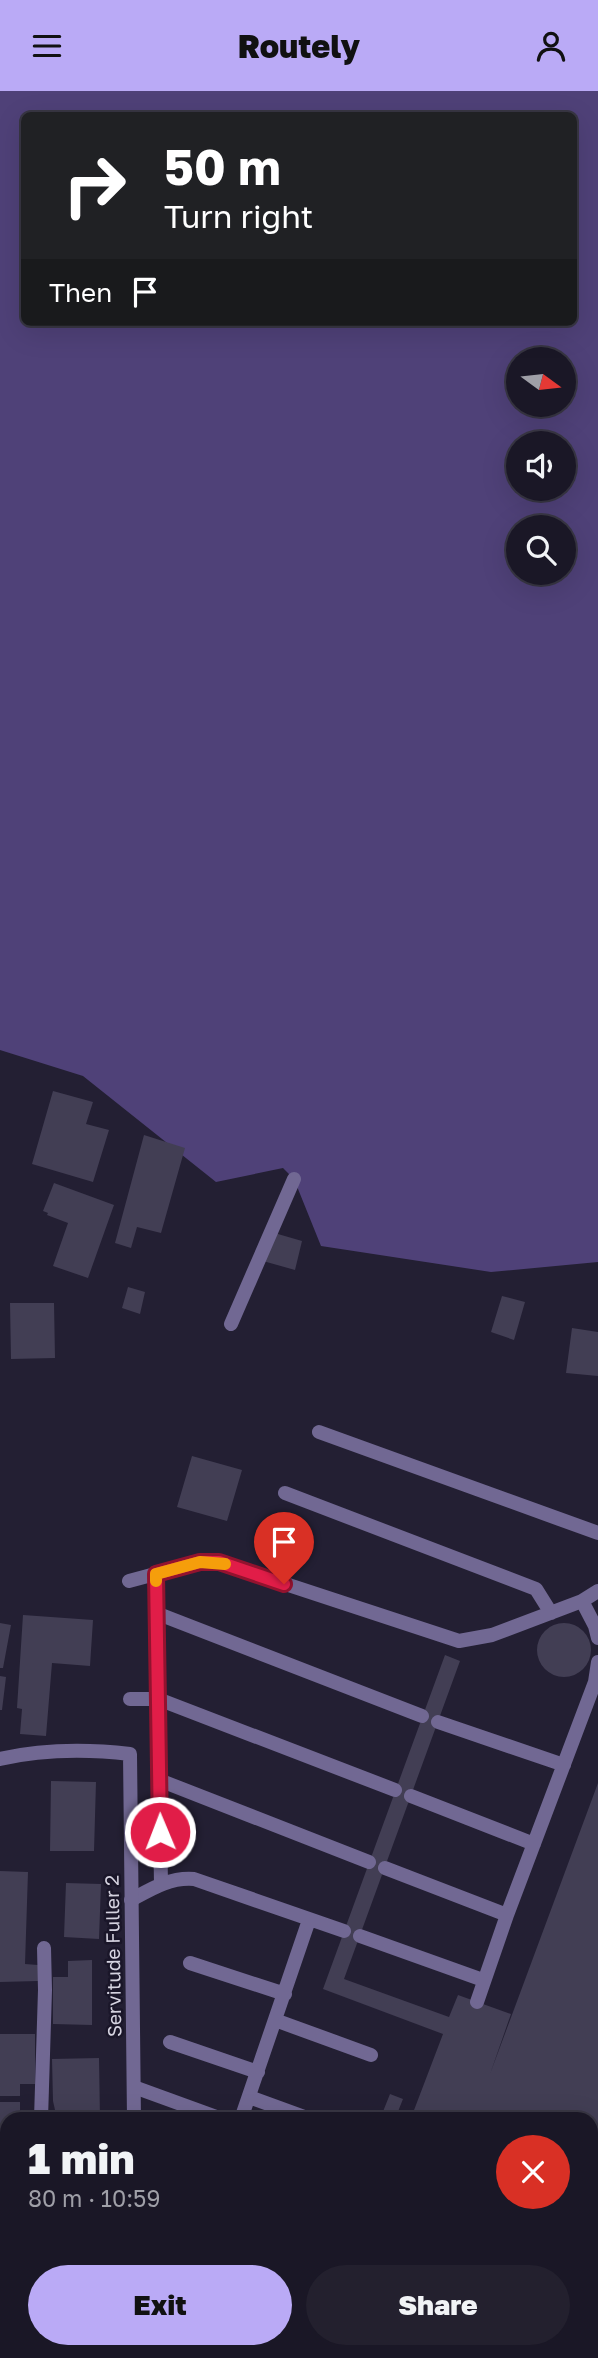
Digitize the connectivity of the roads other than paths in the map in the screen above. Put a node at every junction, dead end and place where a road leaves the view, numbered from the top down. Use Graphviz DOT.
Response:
graph roads {
  1 [pos="294,1179"];
  2 [pos="231,1324"];
  3 [pos="319,1432"];
  4 [pos="285,1493"];
  5 [pos="598,1533"];
  6 [pos="156,1574"];
  7 [pos="129,1581"];
  8 [pos="598,1591"];
  9 [pos="582,1601"];
  10 [pos="156,1613"];
  11 [pos="551,1613"];
  12 [pos="598,1638"];
  13 [pos="598,1662"];
  14 [pos="130,1699"];
  15 [pos="158,1699"];
  16 [pos="422,1716"];
  17 [pos="438,1722"];
  18 [pos="0,1759"];
  19 [pos="564,1765"];
  20 [pos="159,1780"];
  21 [pos="395,1790"];
  22 [pos="411,1796"];
  23 [pos="534,1844"];
  24 [pos="369,1862"];
  25 [pos="385,1868"];
  26 [pos="161,1884"];
  27 [pos="131,1900"];
  28 [pos="507,1915"];
  29 [pos="309,1920"];
  30 [pos="344,1931"];
  31 [pos="360,1936"];
  32 [pos="44,1948"];
  33 [pos="190,1963"];
  34 [pos="484,1980"];
  35 [pos="285,1994"];
  36 [pos="477,2001"];
  37 [pos="275,2020"];
  38 [pos="170,2042"];
  39 [pos="371,2055"];
  40 [pos="258,2072"];
  41 [pos="134,2087"];
  42 [pos="249,2097"];
  43 [pos="41,2112"];
  44 [pos="134,2112"];
  45 [pos="203,2112"];
  46 [pos="244,2112"];
  47 [pos="291,2112"];
  1 -- 2 [label="street"];
  3 -- 5 [label="street"];
  4 -- 11 [label="street"];
  6 -- 7 [label="street"];
  6 -- 10 [label="street"];
  6 -- 11 [label="street"];
  8 -- 9 [label="street"];
  9 -- 11 [label="street"];
  9 -- 12 [label="street"];
  10 -- 15 [label="street"];
  10 -- 16 [label="street"];
  13 -- 19 [label="street"];
  14 -- 15 [label="street"];
  15 -- 20 [label="street"];
  15 -- 21 [label="street"];
  17 -- 19 [label="street"];
  18 -- 27 [label="street, Servitude Fuller 2"];
  19 -- 23 [label="street"];
  20 -- 24 [label="street"];
  20 -- 26 [label="street"];
  22 -- 23 [label="street"];
  23 -- 28 [label="street"];
  25 -- 28 [label="street"];
  26 -- 27 [label="street"];
  26 -- 29 [label="street"];
  27 -- 41 [label="street, Servitude Fuller 2"];
  28 -- 34 [label="street"];
  29 -- 30 [label="street"];
  29 -- 35 [label="street"];
  31 -- 34 [label="street"];
  32 -- 43 [label="street"];
  33 -- 35 [label="street"];
  34 -- 36 [label="street"];
  35 -- 37 [label="street"];
  37 -- 39 [label="street"];
  37 -- 40 [label="street"];
  38 -- 40 [label="street"];
  40 -- 42 [label="street"];
  41 -- 44 [label="street, Servitude Fuller 2"];
  41 -- 45 [label="street"];
  42 -- 46 [label="street"];
  42 -- 47 [label="street"];
}
